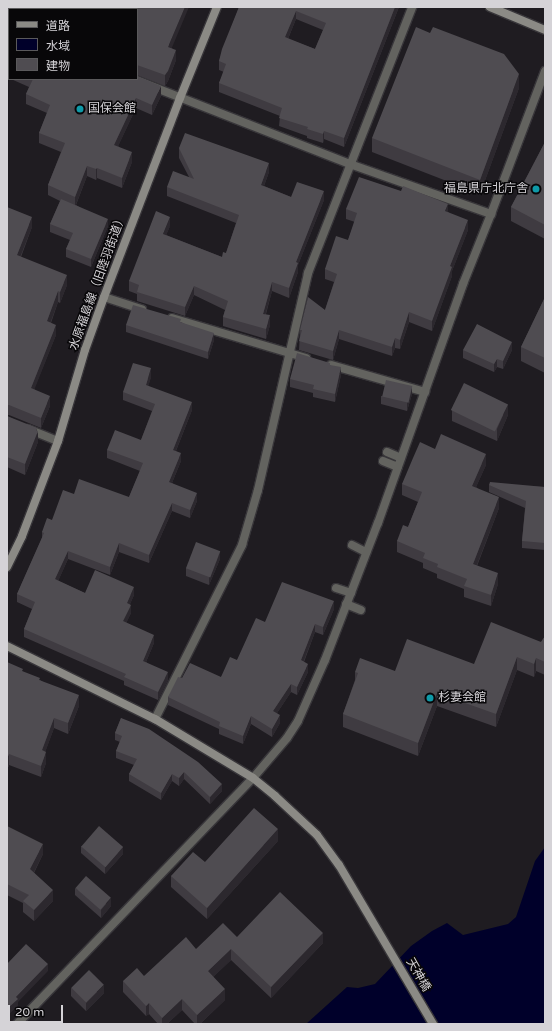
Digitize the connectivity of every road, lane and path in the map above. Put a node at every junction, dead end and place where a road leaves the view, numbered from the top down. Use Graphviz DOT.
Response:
graph roads {
  1 [pos="217,7"];
  2 [pos="412,7"];
  3 [pos="490,7"];
  4 [pos="545,30"];
  5 [pos="545,71"];
  6 [pos="135,80"];
  7 [pos="180,98"];
  8 [pos="350,164"];
  9 [pos="492,214"];
  10 [pos="104,297"];
  11 [pos="149,311"];
  12 [pos="164,316"];
  13 [pos="289,353"];
  14 [pos="425,392"];
  15 [pos="22,426"];
  16 [pos="58,441"];
  17 [pos="387,452"];
  18 [pos="401,458"];
  19 [pos="383,461"];
  20 [pos="398,467"];
  21 [pos="352,545"];
  22 [pos="366,552"];
  23 [pos="7,567"];
  24 [pos="336,588"];
  25 [pos="350,593"];
  26 [pos="346,604"];
  27 [pos="361,610"];
  28 [pos="7,646"];
  29 [pos="155,718"];
  30 [pos="253,778"];
  31 [pos="17,1024"];
  32 [pos="433,1024"];
  1 -- 7 [label="main road, 水原福島線（旧陸羽街道）"];
  2 -- 8 [label="street"];
  3 -- 4 [label="main road"];
  5 -- 9 [label="street"];
  6 -- 7 [label="street"];
  7 -- 8 [label="street"];
  7 -- 10 [label="main road, 水原福島線（旧陸羽街道）"];
  8 -- 9 [label="street"];
  8 -- 13 [label="street"];
  9 -- 14 [label="street"];
  10 -- 11 [label="street"];
  10 -- 16 [label="main road, 水原福島線（旧陸羽街道）"];
  12 -- 13 [label="street"];
  13 -- 14 [label="street"];
  13 -- 29 [label="street"];
  14 -- 18 [label="street"];
  15 -- 16 [label="street"];
  16 -- 23 [label="main road, 水原福島線（旧陸羽街道）"];
  17 -- 18 [label="street"];
  18 -- 20 [label="street"];
  19 -- 20 [label="street"];
  20 -- 22 [label="street"];
  21 -- 22 [label="street"];
  22 -- 25 [label="street"];
  24 -- 25 [label="street"];
  25 -- 26 [label="street"];
  26 -- 27 [label="street"];
  26 -- 30 [label="street"];
  28 -- 29 [label="main road, 天神橋"];
  29 -- 30 [label="main road, 天神橋"];
  30 -- 31 [label="street"];
  30 -- 32 [label="main road, 天神橋"];
}
